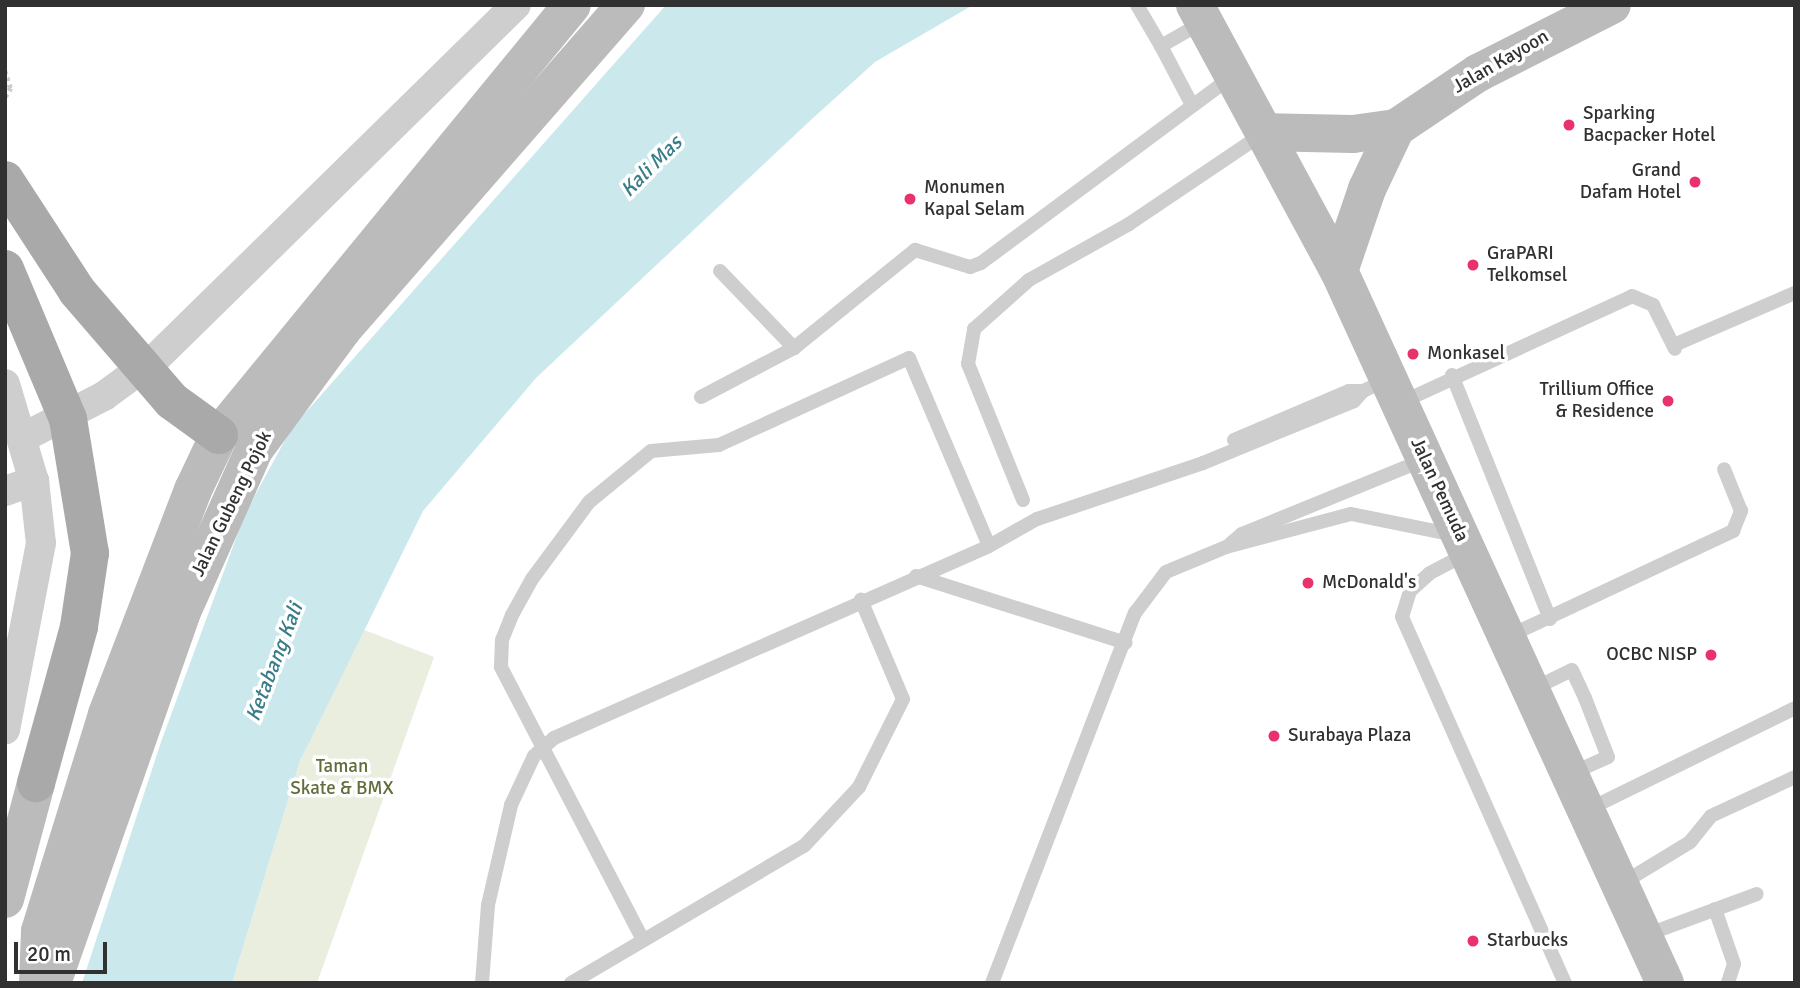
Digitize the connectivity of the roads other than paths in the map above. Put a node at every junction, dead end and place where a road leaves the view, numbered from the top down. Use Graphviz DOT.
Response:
graph roads {
  1 [pos="516,5"];
  2 [pos="572,5"];
  3 [pos="626,5"];
  4 [pos="1136,5"];
  5 [pos="1612,5"];
  6 [pos="1199,13"];
  7 [pos="1161,46"];
  8 [pos="1233,75"];
  9 [pos="1192,105"];
  10 [pos="1396,128"];
  11 [pos="1264,132"];
  12 [pos="5,180"];
  13 [pos="5,269"];
  14 [pos="720,271"];
  15 [pos="1339,271"];
  16 [pos="1795,293"];
  17 [pos="794,348"];
  18 [pos="1452,375"];
  19 [pos="5,384"];
  20 [pos="1383,391"];
  21 [pos="701,397"];
  22 [pos="219,436"];
  23 [pos="24,437"];
  24 [pos="1425,459"];
  25 [pos="1724,469"];
  26 [pos="34,481"];
  27 [pos="5,491"];
  28 [pos="1023,500"];
  29 [pos="1464,545"];
  30 [pos="989,546"];
  31 [pos="1226,547"];
  32 [pos="916,576"];
  33 [pos="861,600"];
  34 [pos="1550,619"];
  35 [pos="1506,637"];
  36 [pos="1126,643"];
  37 [pos="1531,691"];
  38 [pos="1795,708"];
  39 [pos="7,719"];
  40 [pos="542,747"];
  41 [pos="1569,774"];
  42 [pos="1795,777"];
  43 [pos="1586,810"];
  44 [pos="1620,885"];
  45 [pos="1757,894"];
  46 [pos="5,899"];
  47 [pos="1715,909"];
  48 [pos="1644,936"];
  49 [pos="643,940"];
  50 [pos="38,983"];
  51 [pos="51,983"];
  52 [pos="482,983"];
  53 [pos="571,983"];
  54 [pos="992,983"];
  55 [pos="1564,983"];
  56 [pos="1665,983"];
  57 [pos="1728,983"];
  1 -- 23 [label="street"];
  2 -- 22 [label="main road, Jalan Gubeng Pojok"];
  3 -- 51 [label="main road, Jalan Gubeng Pojok"];
  4 -- 7 [label="lane"];
  5 -- 10 [label="main road, Jalan Kayoon"];
  6 -- 7 [label="lane"];
  6 -- 8 [label="main road, Jalan Pemuda"];
  7 -- 9 [label="lane"];
  8 -- 9 [label="lane"];
  8 -- 11 [label="main road, Jalan Pemuda"];
  9 -- 17 [label="lane"];
  10 -- 11 [label="main road, Jalan Kayoon"];
  10 -- 15 [label="main road"];
  11 -- 15 [label="main road, Jalan Pemuda"];
  11 -- 28 [label="lane"];
  12 -- 22 [label="main road, bridge"];
  13 -- 46 [label="main road, bridge"];
  14 -- 17 [label="lane"];
  15 -- 20 [label="main road, Jalan Pemuda"];
  16 -- 18 [label="lane"];
  17 -- 21 [label="lane"];
  18 -- 20 [label="lane"];
  18 -- 34 [label="lane"];
  19 -- 23 [label="street"];
  20 -- 24 [label="main road, Jalan Pemuda"];
  20 -- 30 [label="lane"];
  22 -- 50 [label="main road, Jalan Gubeng Pojok"];
  23 -- 26 [label="street"];
  24 -- 29 [label="main road, Jalan Pemuda"];
  24 -- 31 [label="lane"];
  25 -- 34 [label="lane"];
  26 -- 27 [label="street"];
  26 -- 39 [label="street"];
  29 -- 31 [label="lane"];
  29 -- 35 [label="main road, Jalan Pemuda"];
  29 -- 55 [label="lane"];
  30 -- 32 [label="lane"];
  30 -- 40 [label="lane"];
  31 -- 36 [label="lane"];
  32 -- 33 [label="lane"];
  32 -- 36 [label="lane"];
  33 -- 40 [label="lane"];
  33 -- 49 [label="lane"];
  34 -- 35 [label="lane"];
  35 -- 37 [label="main road, Jalan Pemuda"];
  36 -- 54 [label="lane"];
  37 -- 41 [label="main road, Jalan Pemuda"];
  37 -- 41 [label="lane"];
  38 -- 43 [label="lane"];
  40 -- 49 [label="lane"];
  40 -- 52 [label="lane"];
  41 -- 43 [label="main road, Jalan Pemuda"];
  42 -- 44 [label="lane"];
  43 -- 44 [label="main road, Jalan Pemuda"];
  44 -- 48 [label="main road, Jalan Pemuda"];
  45 -- 47 [label="lane"];
  47 -- 48 [label="lane"];
  47 -- 57 [label="lane"];
  48 -- 56 [label="main road, Jalan Pemuda"];
  49 -- 53 [label="lane"];
}
